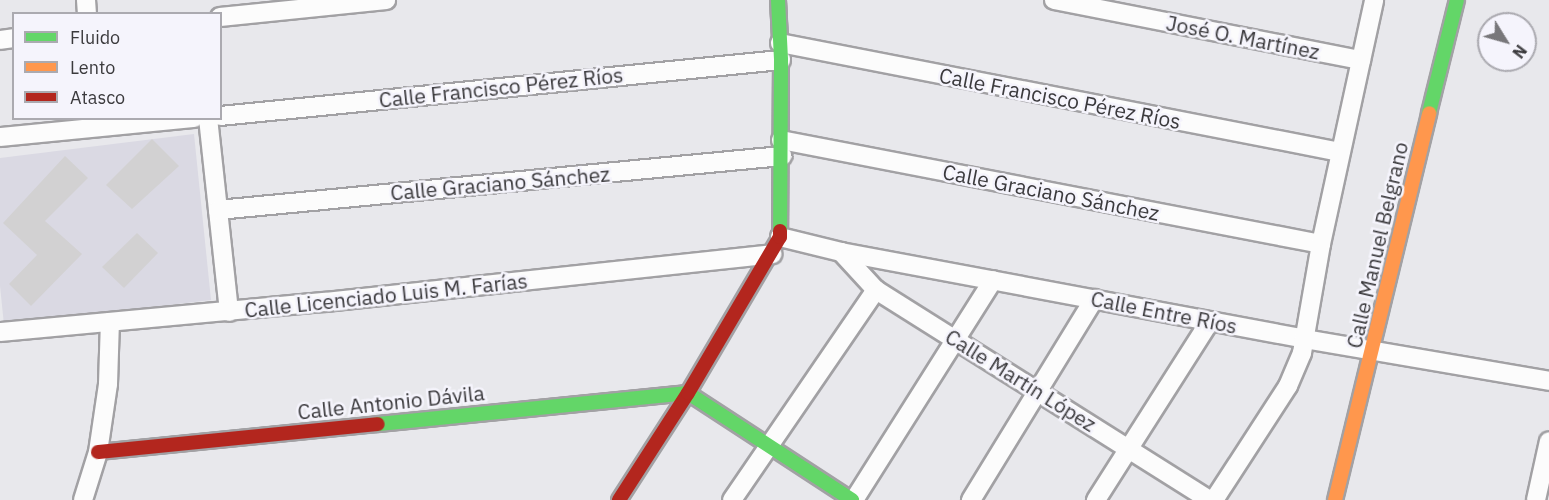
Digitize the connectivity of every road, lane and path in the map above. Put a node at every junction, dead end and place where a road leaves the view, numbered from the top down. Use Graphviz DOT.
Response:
graph roads {
  1 [pos="386,0"];
  2 [pos="778,0"];
  3 [pos="1054,0"];
  4 [pos="1374,0"];
  5 [pos="1457,0"];
  6 [pos="222,17"];
  7 [pos="781,51"];
  8 [pos="1361,60"];
  9 [pos="222,116"];
  10 [pos="161,120"];
  11 [pos="208,120"];
  12 [pos="96,124"];
  13 [pos="0,137"];
  14 [pos="782,148"];
  15 [pos="1340,152"];
  16 [pos="218,210"];
  17 [pos="780,237"];
  18 [pos="1321,244"];
  19 [pos="841,252"];
  20 [pos="772,254"];
  21 [pos="993,280"];
  22 [pos="876,290"];
  23 [pos="1094,299"];
  24 [pos="229,312"];
  25 [pos="1210,321"];
  26 [pos="110,322"];
  27 [pos="0,332"];
  28 [pos="956,339"];
  29 [pos="1304,339"];
  30 [pos="1374,349"];
  31 [pos="1549,381"];
  32 [pos="1039,391"];
  33 [pos="688,393"];
  34 [pos="1549,441"];
  35 [pos="767,446"];
  36 [pos="1129,448"];
  37 [pos="98,452"];
  38 [pos="83,500"];
  39 [pos="619,500"];
  40 [pos="732,500"];
  41 [pos="853,500"];
  42 [pos="971,500"];
  43 [pos="1096,500"];
  44 [pos="1212,500"];
  45 [pos="1335,500"];
  46 [pos="1536,500"];
  1 -- 6 [label="street"];
  2 -- 7 [label="street"];
  3 -- 8 [label="street, José O. Martínez"];
  4 -- 8 [label="street"];
  5 -- 30 [label="street, Calle Manuel Belgrano"];
  7 -- 9 [label="street, Calle Francisco Pérez Ríos"];
  7 -- 14 [label="street"];
  7 -- 15 [label="street, Calle Francisco Pérez Ríos"];
  8 -- 15 [label="street"];
  10 -- 12 [label="street"];
  11 -- 16 [label="street"];
  12 -- 13 [label="street"];
  14 -- 16 [label="street, Calle Graciano Sánchez"];
  14 -- 17 [label="street"];
  14 -- 18 [label="street, Calle Graciano Sánchez"];
  15 -- 18 [label="street"];
  16 -- 24 [label="street"];
  17 -- 19 [label="street, Calle Entre Ríos"];
  17 -- 20 [label="street"];
  18 -- 29 [label="street"];
  19 -- 21 [label="street, Calle Entre Ríos"];
  19 -- 22 [label="street, Calle Martín López"];
  20 -- 24 [label="street, Calle Licenciado Luis M. Farías"];
  20 -- 33 [label="street"];
  21 -- 23 [label="street, Calle Entre Ríos"];
  21 -- 28 [label="street"];
  22 -- 28 [label="street, Calle Martín López"];
  22 -- 35 [label="street"];
  23 -- 25 [label="street, Calle Entre Ríos"];
  23 -- 32 [label="street"];
  24 -- 26 [label="street, Calle Licenciado Luis M. Farías"];
  25 -- 29 [label="street, Calle Entre Ríos"];
  25 -- 36 [label="street"];
  26 -- 27 [label="street, Calle Licenciado Luis M. Farías"];
  26 -- 37 [label="street"];
  28 -- 32 [label="street, Calle Martín López"];
  28 -- 41 [label="street"];
  29 -- 30 [label="street, Calle Entre Ríos"];
  29 -- 44 [label="street"];
  30 -- 31 [label="street, Calle Entre Ríos"];
  30 -- 45 [label="street, Calle Manuel Belgrano"];
  32 -- 36 [label="street, Calle Martín López"];
  32 -- 42 [label="street"];
  33 -- 35 [label="street"];
  33 -- 37 [label="street, Calle Antonio Dávila"];
  33 -- 39 [label="street"];
  34 -- 46 [label="street"];
  35 -- 40 [label="street"];
  35 -- 41 [label="street"];
  36 -- 43 [label="street"];
  36 -- 44 [label="street, Calle Martín López"];
  37 -- 38 [label="street"];
}
